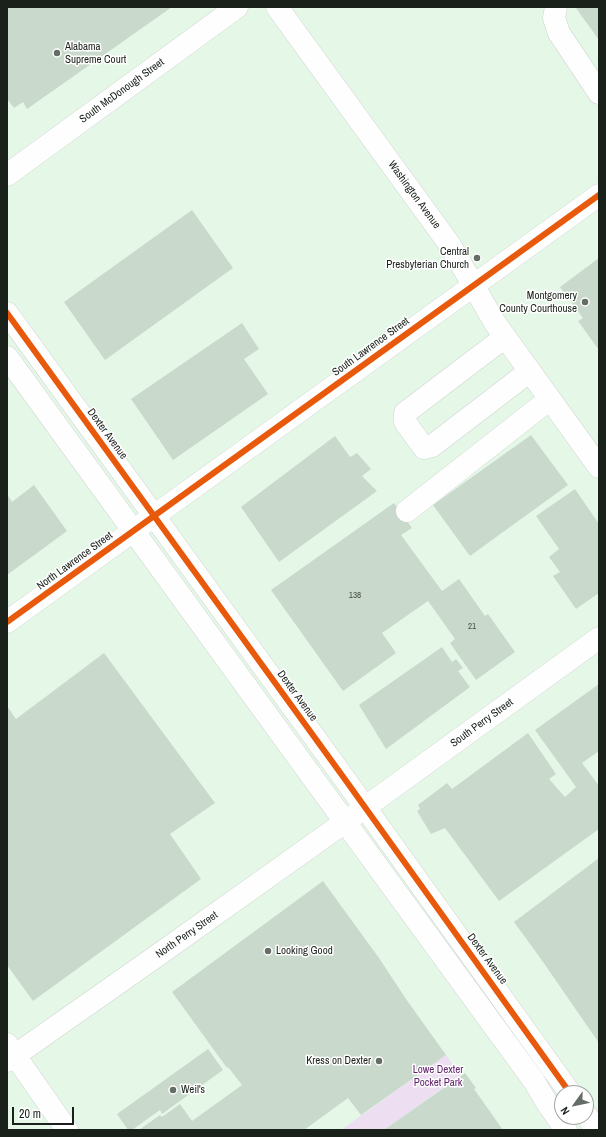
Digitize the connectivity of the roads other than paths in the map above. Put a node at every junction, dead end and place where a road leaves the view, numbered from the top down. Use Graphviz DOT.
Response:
graph roads {
  1 [pos="237,7"];
  2 [pos="277,7"];
  3 [pos="556,8"];
  4 [pos="599,93"];
  5 [pos="7,175"];
  6 [pos="599,195"];
  7 [pos="474,285"];
  8 [pos="7,313"];
  9 [pos="505,337"];
  10 [pos="7,357"];
  11 [pos="530,371"];
  12 [pos="550,399"];
  13 [pos="599,467"];
  14 [pos="407,511"];
  15 [pos="154,516"];
  16 [pos="134,531"];
  17 [pos="7,622"];
  18 [pos="599,638"];
  19 [pos="365,807"];
  20 [pos="345,822"];
  21 [pos="10,1053"];
  22 [pos="564,1085"];
  23 [pos="67,1130"];
  24 [pos="566,1130"];
  1 -- 5 [label="street, South McDonough Street"];
  2 -- 7 [label="street, Washington Avenue"];
  3 -- 4 [label="street"];
  6 -- 7 [label="street, South Lawrence Street"];
  7 -- 9 [label="street, Washington Avenue"];
  7 -- 15 [label="street, South Lawrence Street"];
  8 -- 15 [label="street, Dexter Avenue"];
  9 -- 11 [label="street, Washington Avenue"];
  9 -- 11 [label="street"];
  10 -- 16 [label="street"];
  11 -- 12 [label="street, Washington Avenue"];
  12 -- 13 [label="street, Washington Avenue"];
  12 -- 14 [label="street"];
  15 -- 16 [label="street, North Lawrence Street"];
  15 -- 19 [label="street, Dexter Avenue"];
  16 -- 17 [label="street, North Lawrence Street"];
  16 -- 20 [label="street"];
  18 -- 19 [label="street, South Perry Street"];
  19 -- 20 [label="street, North Perry Street"];
  19 -- 22 [label="street, Dexter Avenue"];
  20 -- 21 [label="street, North Perry Street"];
  20 -- 24 [label="street"];
  21 -- 23 [label="street"];
}
